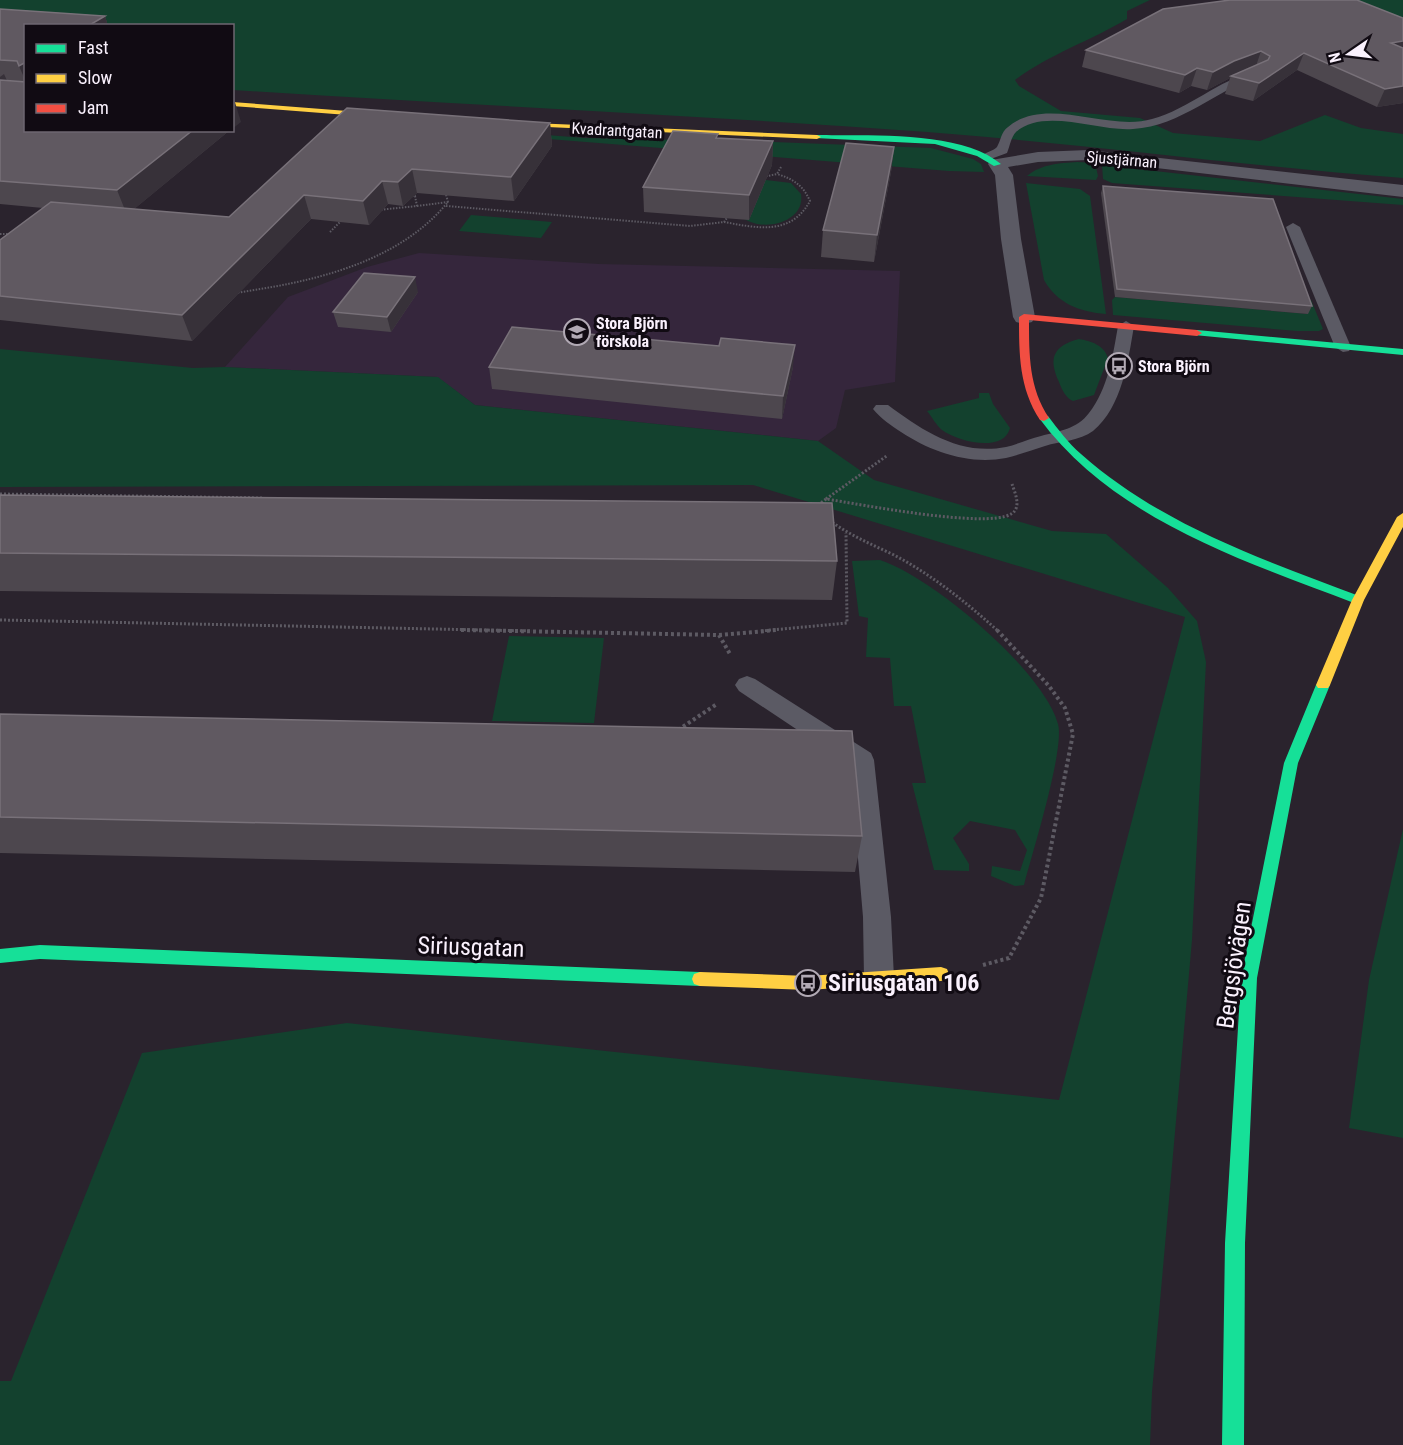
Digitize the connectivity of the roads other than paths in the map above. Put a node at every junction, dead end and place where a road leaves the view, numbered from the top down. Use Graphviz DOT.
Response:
graph roads {
  1 [pos="1256,74"];
  2 [pos="234,105"];
  3 [pos="395,116"];
  4 [pos="488,123"];
  5 [pos="992,160"];
  6 [pos="1403,191"];
  7 [pos="1293,227"];
  8 [pos="1024,317"];
  9 [pos="1126,326"];
  10 [pos="1343,347"];
  11 [pos="1403,352"];
  12 [pos="882,409"];
  13 [pos="1058,437"];
  14 [pos="1403,517"];
  15 [pos="1358,600"];
  16 [pos="747,685"];
  17 [pos="0,956"];
  18 [pos="941,974"];
  19 [pos="879,978"];
  20 [pos="1233,1445"];
  1 -- 5 [label="lane, Sjustjärnan"];
  2 -- 3 [label="street"];
  4 -- 5 [label="street, Kvadrantgatan"];
  5 -- 6 [label="street, Sjustjärnan"];
  5 -- 8 [label="street"];
  7 -- 10 [label="lane"];
  8 -- 9 [label="street"];
  8 -- 13 [label="street"];
  9 -- 10 [label="street"];
  9 -- 13 [label="lane"];
  10 -- 11 [label="street"];
  12 -- 13 [label="lane"];
  13 -- 15 [label="street"];
  14 -- 15 [label="street, Bergsjövägen"];
  15 -- 20 [label="street, Bergsjövägen"];
  16 -- 19 [label="lane"];
  17 -- 19 [label="street, Siriusgatan"];
  18 -- 19 [label="street, Siriusgatan"];
}
